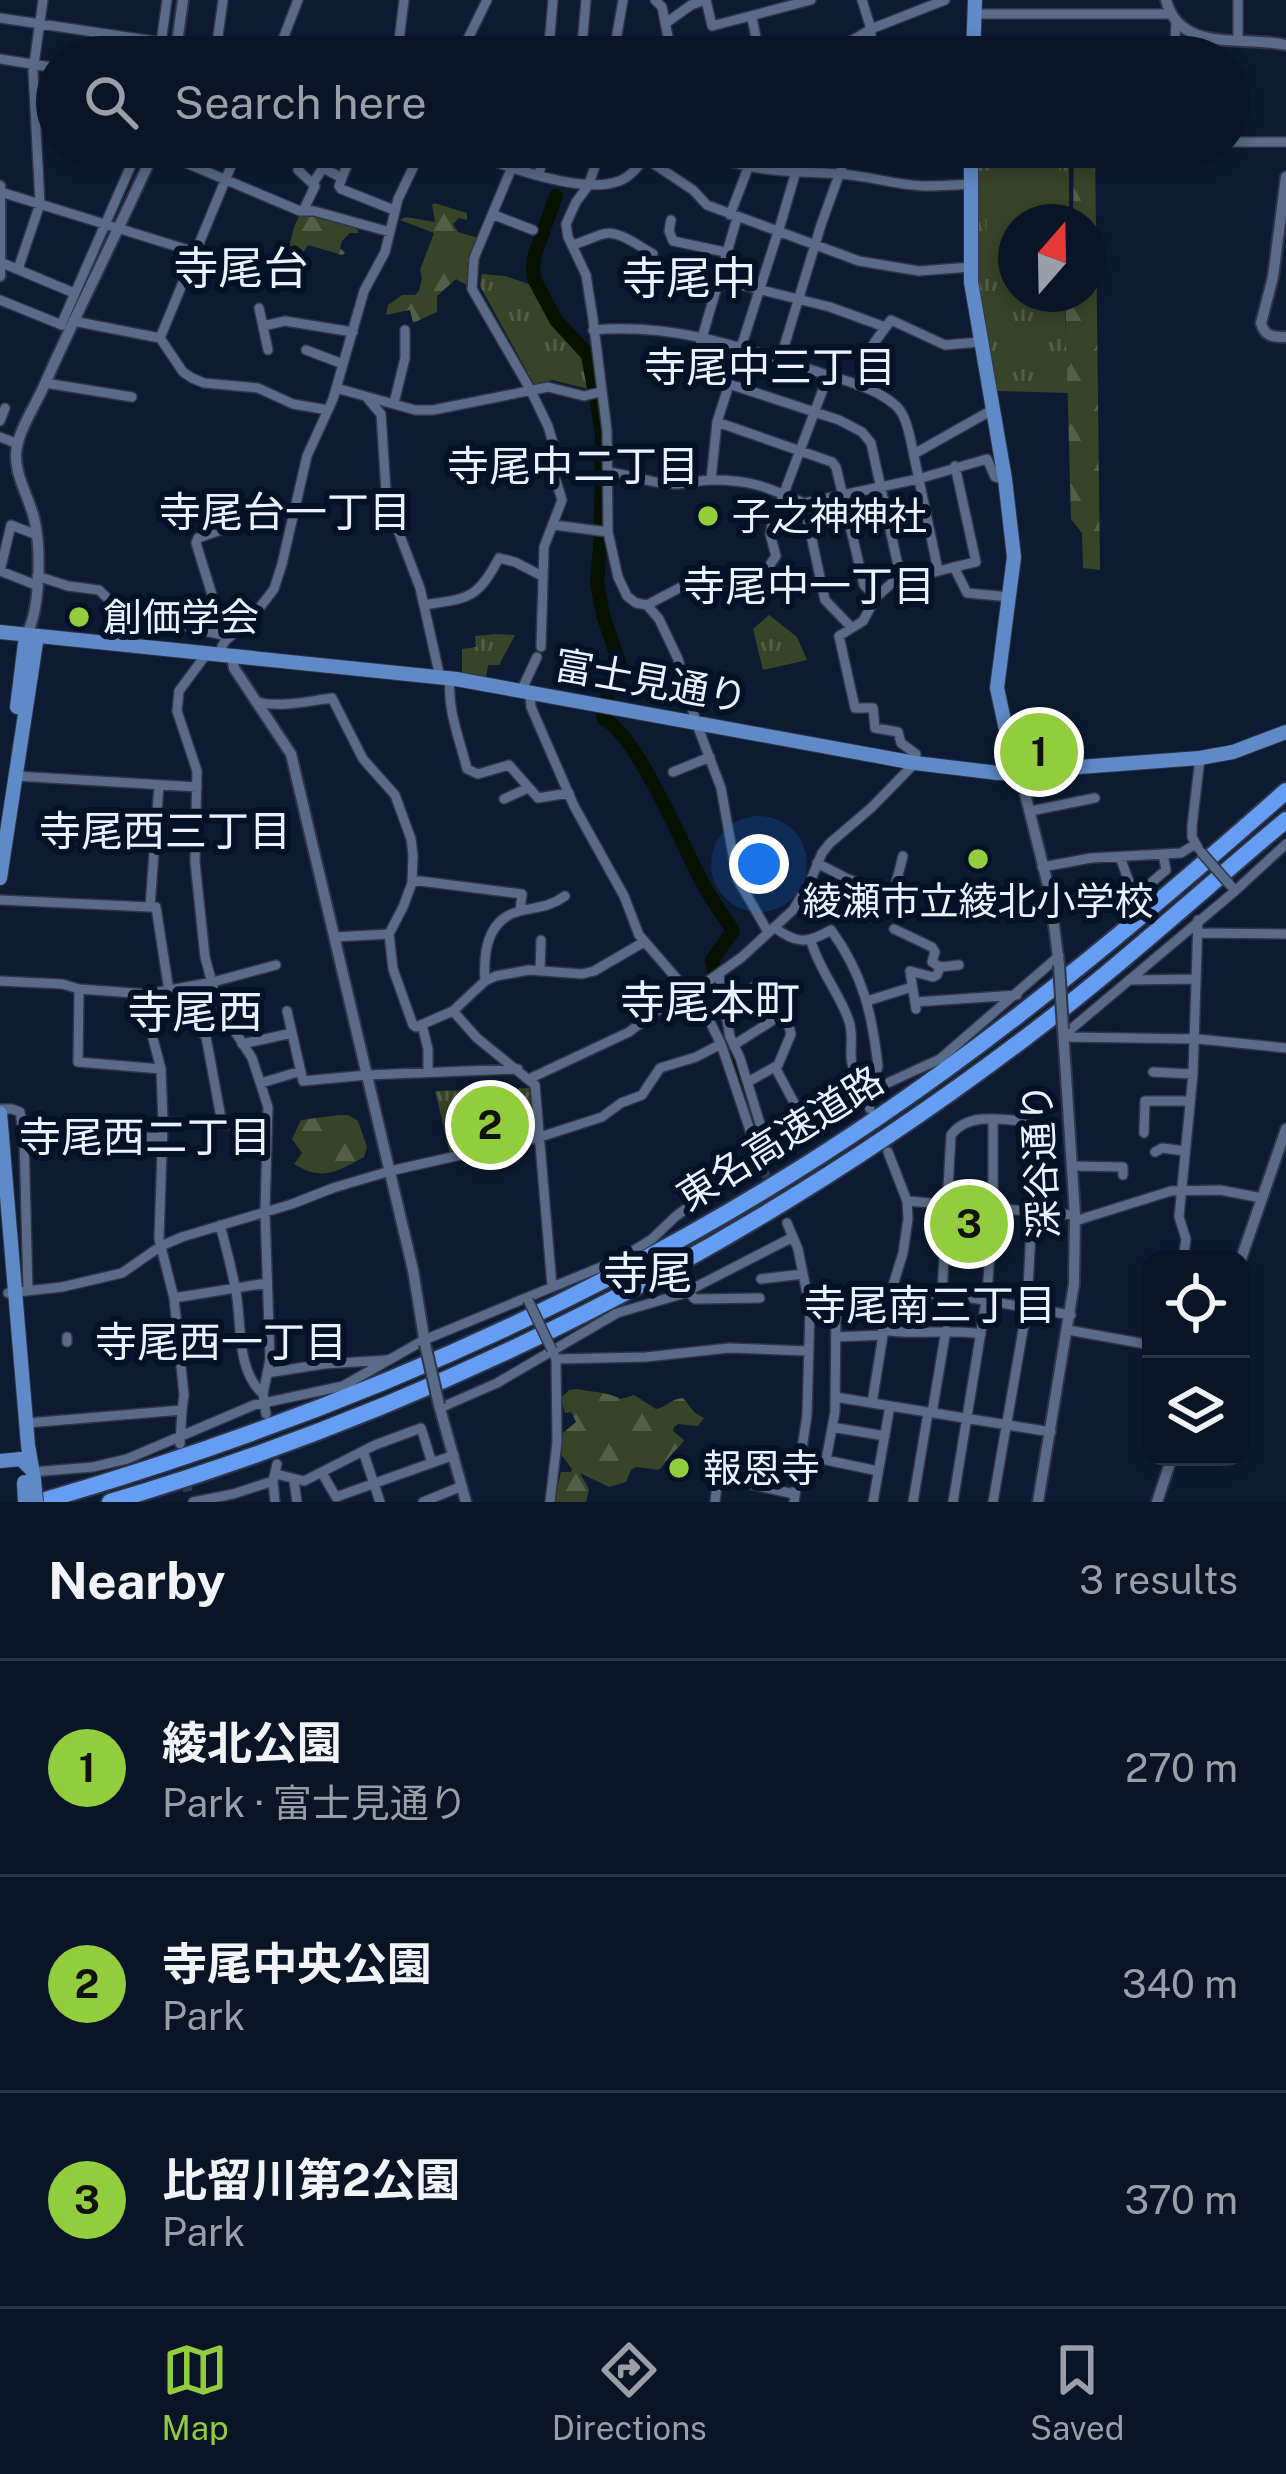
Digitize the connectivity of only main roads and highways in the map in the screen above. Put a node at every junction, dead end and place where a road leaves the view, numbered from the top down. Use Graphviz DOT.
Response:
graph roads {
  1 [pos="971,168"];
  2 [pos="0,632"];
  3 [pos="32,632"];
  4 [pos="1286,733"];
  5 [pos="1020,774"];
  6 [pos="1286,791"];
  7 [pos="1286,820"];
  8 [pos="0,823"];
  9 [pos="0,878"];
  10 [pos="0,1111"];
  11 [pos="0,1210"];
  12 [pos="17,1292"];
  13 [pos="0,1465"];
  14 [pos="153,1469"];
  15 [pos="27,1472"];
  16 [pos="14,1502"];
  17 [pos="26,1502"];
  18 [pos="37,1502"];
  19 [pos="114,1502"];
  1 -- 5 [label="main road"];
  2 -- 3 [label="main road, 富士見通り"];
  3 -- 5 [label="main road, 富士見通り"];
  3 -- 8 [label="main road"];
  3 -- 9 [label="main road"];
  4 -- 5 [label="main road, 富士見通り"];
  6 -- 14 [label="highway, 東名高速道路"];
  7 -- 19 [label="highway, 東名高速道路"];
  10 -- 12 [label="main road"];
  11 -- 12 [label="main road"];
  12 -- 15 [label="main road"];
  12 -- 15 [label="main road"];
  13 -- 15 [label="main road"];
  14 -- 16 [label="highway"];
  14 -- 18 [label="highway, 東名高速道路"];
  15 -- 17 [label="main road, bridge"];
  15 -- 18 [label="main road, bridge"];
}
